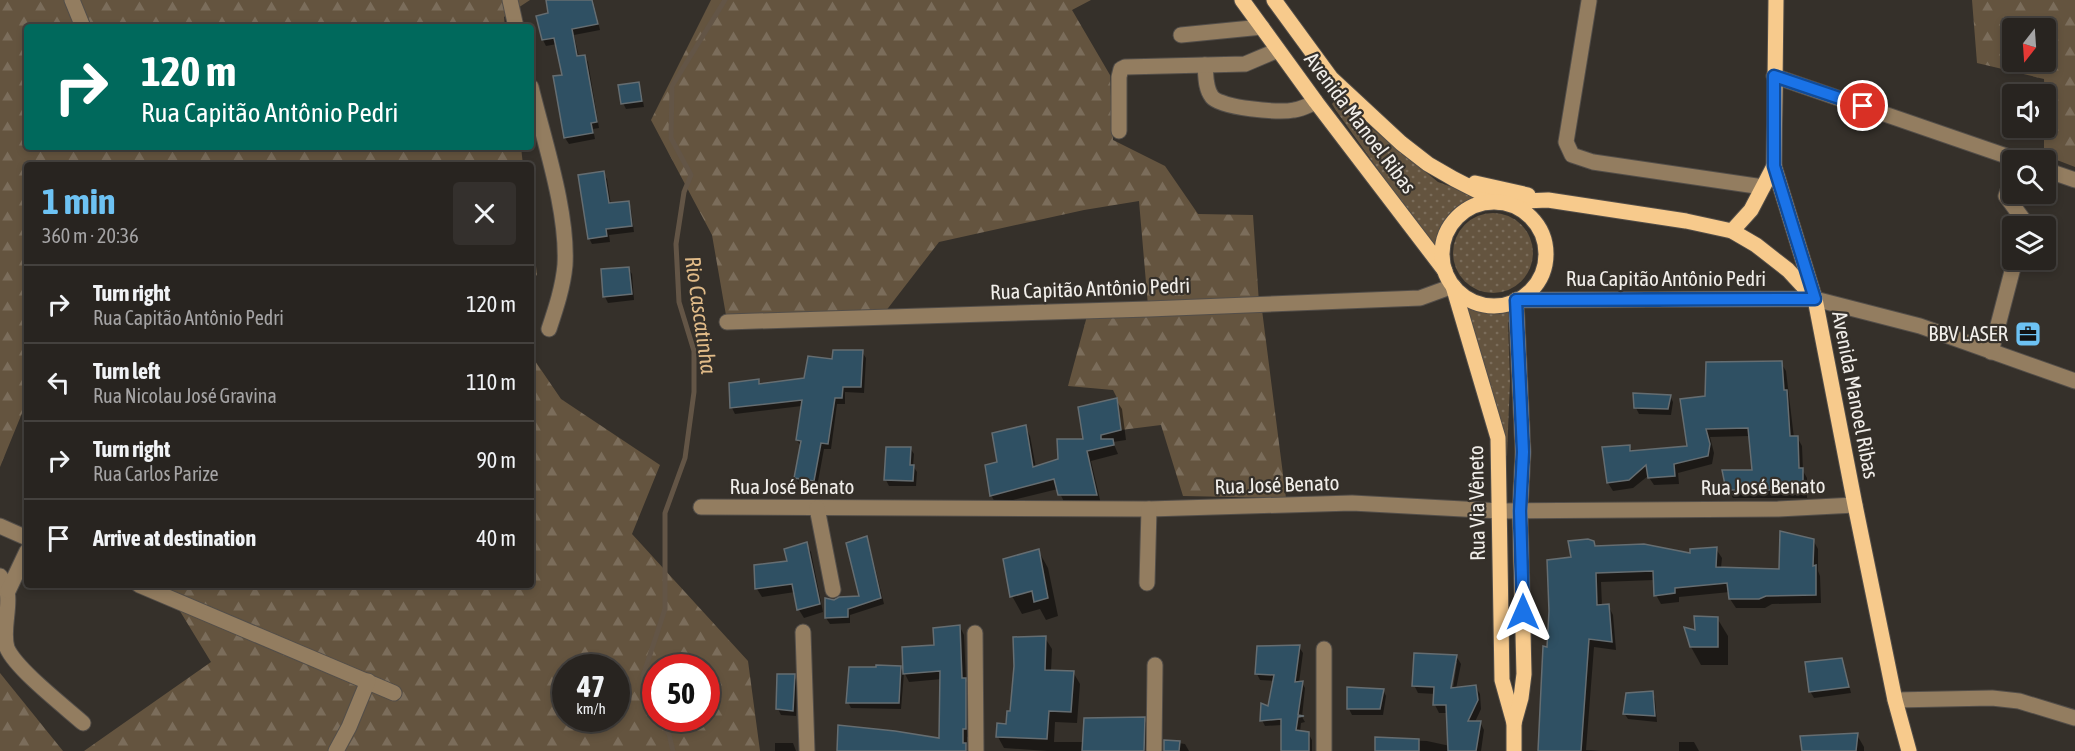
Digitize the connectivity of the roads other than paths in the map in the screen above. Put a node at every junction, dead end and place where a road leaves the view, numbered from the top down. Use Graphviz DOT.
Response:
graph roads {
  1 [pos="72,0"];
  2 [pos="510,0"];
  3 [pos="1242,0"];
  4 [pos="1274,0"];
  5 [pos="1776,0"];
  6 [pos="1589,1"];
  7 [pos="82,24"];
  8 [pos="515,24"];
  9 [pos="1262,27"];
  10 [pos="1181,35"];
  11 [pos="1278,50"];
  12 [pos="1205,65"];
  13 [pos="1774,76"];
  14 [pos="534,100"];
  15 [pos="1316,102"];
  16 [pos="1119,131"];
  17 [pos="2002,154"];
  18 [pos="1774,166"];
  19 [pos="2056,173"];
  20 [pos="1454,179"];
  21 [pos="2075,180"];
  22 [pos="1763,187"];
  23 [pos="1548,200"];
  24 [pos="1499,202"];
  25 [pos="1732,231"];
  26 [pos="2013,270"];
  27 [pos="1445,271"];
  28 [pos="1453,286"];
  29 [pos="1815,299"];
  30 [pos="1516,300"];
  31 [pos="728,322"];
  32 [pos="549,329"];
  33 [pos="1991,352"];
  34 [pos="2075,381"];
  35 [pos="1855,505"];
  36 [pos="701,507"];
  37 [pos="816,508"];
  38 [pos="1149,509"];
  39 [pos="1500,511"];
  40 [pos="1520,511"];
  41 [pos="0,526"];
  42 [pos="24,537"];
  43 [pos="24,557"];
  44 [pos="0,576"];
  45 [pos="1147,583"];
  46 [pos="146,588"];
  47 [pos="833,590"];
  48 [pos="8,591"];
  49 [pos="803,632"];
  50 [pos="975,633"];
  51 [pos="1324,649"];
  52 [pos="1155,666"];
  53 [pos="368,681"];
  54 [pos="394,693"];
  55 [pos="1895,700"];
  56 [pos="2075,718"];
  57 [pos="83,723"];
  58 [pos="1514,723"];
  59 [pos="336,751"];
  60 [pos="807,751"];
  61 [pos="976,751"];
  62 [pos="1154,751"];
  63 [pos="1324,751"];
  64 [pos="1514,751"];
  65 [pos="1909,751"];
  1 -- 7 [label="street"];
  2 -- 8 [label="street"];
  3 -- 9 [label="main road, Avenida Manoel Ribas"];
  4 -- 20 [label="main road, Avenida Manoel Ribas"];
  5 -- 13 [label="main road"];
  6 -- 22 [label="street"];
  9 -- 10 [label="street"];
  9 -- 11 [label="main road, Avenida Manoel Ribas"];
  11 -- 12 [label="street"];
  11 -- 15 [label="main road, Avenida Manoel Ribas"];
  12 -- 15 [label="street"];
  12 -- 16 [label="street"];
  13 -- 17 [label="street"];
  13 -- 18 [label="main road"];
  14 -- 32 [label="street"];
  15 -- 27 [label="main road, Avenida Manoel Ribas"];
  18 -- 22 [label="main road"];
  18 -- 29 [label="main road"];
  19 -- 21 [label="street"];
  20 -- 23 [label="main road, Avenida Manoel Ribas"];
  20 -- 24 [label="main road, Avenida Manoel Ribas"];
  22 -- 25 [label="main road"];
  23 -- 24 [label="main road, Avenida Manoel Ribas"];
  23 -- 25 [label="main road, Avenida Manoel Ribas"];
  24 -- 27 [label="main road"];
  24 -- 30 [label="main road"];
  25 -- 29 [label="main road, Avenida Manoel Ribas"];
  26 -- 33 [label="street"];
  27 -- 28 [label="main road"];
  28 -- 30 [label="main road"];
  28 -- 31 [label="street, Rua Capitão Antônio Pedri"];
  28 -- 39 [label="main road, Rua Via Vêneto"];
  29 -- 30 [label="main road, Rua Capitão Antônio Pedri"];
  29 -- 33 [label="street"];
  29 -- 35 [label="main road, Avenida Manoel Ribas"];
  30 -- 40 [label="main road, Rua Via Vêneto"];
  33 -- 34 [label="street"];
  35 -- 40 [label="street, Rua José Benato"];
  35 -- 55 [label="main road, Avenida Manoel Ribas"];
  36 -- 37 [label="street, Rua José Benato"];
  37 -- 38 [label="street, Rua José Benato"];
  37 -- 47 [label="street"];
  38 -- 39 [label="street, Rua José Benato"];
  38 -- 45 [label="street"];
  39 -- 40 [label="street, Rua José Benato"];
  39 -- 58 [label="main road, Rua Via Vêneto"];
  40 -- 58 [label="main road, Rua Via Vêneto"];
  41 -- 42 [label="street"];
  43 -- 48 [label="street"];
  44 -- 48 [label="street"];
  46 -- 53 [label="street"];
  48 -- 57 [label="street"];
  49 -- 60 [label="street"];
  50 -- 61 [label="street"];
  51 -- 63 [label="street"];
  52 -- 62 [label="street"];
  53 -- 54 [label="street"];
  53 -- 59 [label="street"];
  55 -- 56 [label="street"];
  55 -- 65 [label="main road, Avenida Manoel Ribas"];
  58 -- 64 [label="main road, Rua Via Vêneto"];
}
